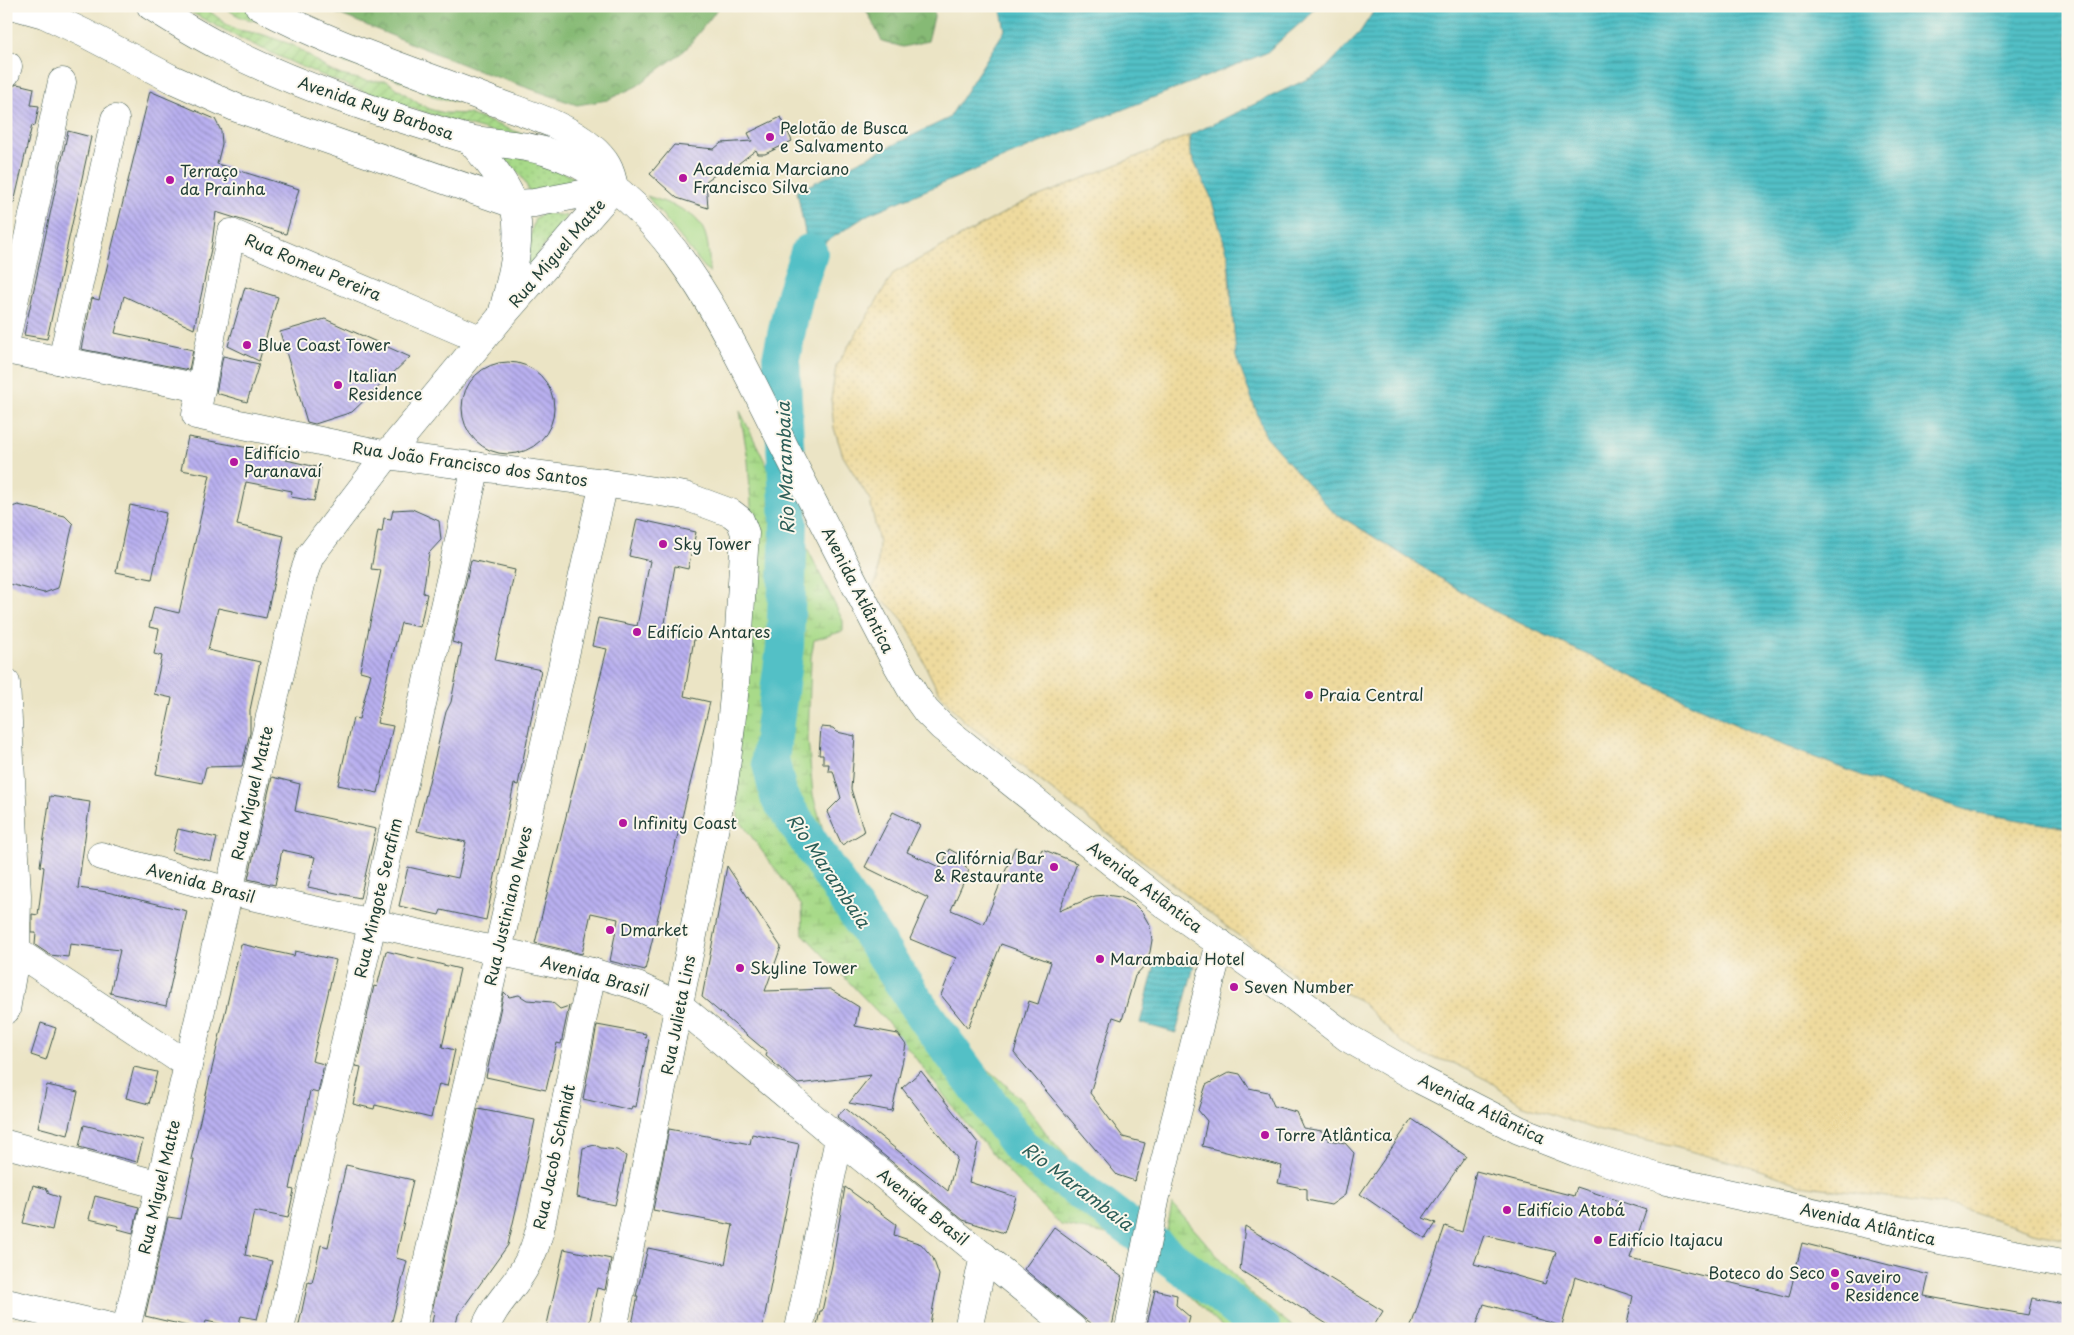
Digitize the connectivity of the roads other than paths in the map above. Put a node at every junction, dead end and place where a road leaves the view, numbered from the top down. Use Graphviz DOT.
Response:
graph roads {
  1 [pos="14,6"];
  2 [pos="151,6"];
  3 [pos="259,6"];
  4 [pos="6,7"];
  5 [pos="62,82"];
  6 [pos="115,119"];
  7 [pos="470,140"];
  8 [pos="614,188"];
  9 [pos="514,204"];
  10 [pos="501,317"];
  11 [pos="6,339"];
  12 [pos="482,340"];
  13 [pos="6,350"];
  14 [pos="62,361"];
  15 [pos="201,388"];
  16 [pos="196,415"];
  17 [pos="387,455"];
  18 [pos="476,466"];
  19 [pos="604,483"];
  20 [pos="740,520"];
  21 [pos="6,683"];
  22 [pos="101,856"];
  23 [pos="229,891"];
  24 [pos="372,924"];
  25 [pos="1220,943"];
  26 [pos="498,950"];
  27 [pos="16,951"];
  28 [pos="592,972"];
  29 [pos="680,1006"];
  30 [pos="6,1010"];
  31 [pos="188,1065"];
  32 [pos="839,1139"];
  33 [pos="6,1144"];
  34 [pos="160,1185"];
  35 [pos="984,1256"];
  36 [pos="2068,1264"];
  37 [pos="6,1302"];
  38 [pos="119,1329"];
  39 [pos="126,1329"];
  40 [pos="280,1329"];
  41 [pos="412,1329"];
  42 [pos="485,1329"];
  43 [pos="613,1329"];
  44 [pos="800,1329"];
  45 [pos="968,1329"];
  46 [pos="1073,1329"];
  47 [pos="1129,1329"];
  1 -- 4 [label="street"];
  1 -- 9 [label="street"];
  2 -- 7 [label="street, Avenida Ruy Barbosa"];
  3 -- 8 [label="street"];
  5 -- 11 [label="street"];
  6 -- 14 [label="street"];
  7 -- 8 [label="street, Avenida Ruy Barbosa"];
  7 -- 9 [label="street, Avenida Ruy Barbosa"];
  8 -- 9 [label="street"];
  8 -- 10 [label="street, Rua Miguel Matte"];
  8 -- 25 [label="street, Avenida Atlântica"];
  9 -- 10 [label="street, Rua Miguel Matte"];
  10 -- 12 [label="street, Rua Miguel Matte"];
  12 -- 15 [label="street, Rua Romeu Pereira"];
  12 -- 17 [label="street, Rua Miguel Matte"];
  13 -- 14 [label="street"];
  14 -- 15 [label="street"];
  15 -- 16 [label="street, Rua Romeu Pereira"];
  16 -- 17 [label="street, Rua João Francisco dos Santos"];
  17 -- 18 [label="street, Rua João Francisco dos Santos"];
  17 -- 23 [label="street, Rua Miguel Matte"];
  18 -- 19 [label="street, Rua João Francisco dos Santos"];
  18 -- 24 [label="street, Rua Mingote Serafim"];
  19 -- 20 [label="street, Rua João Francisco dos Santos"];
  19 -- 26 [label="street, Rua Justiniano Neves"];
  20 -- 29 [label="street, Rua Julieta Lins"];
  21 -- 27 [label="street"];
  22 -- 23 [label="street, Avenida Brasil"];
  23 -- 24 [label="street, Avenida Brasil"];
  23 -- 31 [label="street, Rua Miguel Matte"];
  24 -- 26 [label="street, Avenida Brasil"];
  24 -- 40 [label="street, Rua Mingote Serafim"];
  25 -- 36 [label="street, Avenida Atlântica"];
  25 -- 47 [label="street"];
  26 -- 28 [label="street, Avenida Brasil"];
  26 -- 41 [label="street, Rua Justiniano Neves"];
  27 -- 30 [label="street"];
  27 -- 31 [label="street"];
  28 -- 29 [label="street, Avenida Brasil"];
  28 -- 42 [label="street, Rua Jacob Schmidt"];
  29 -- 32 [label="street, Avenida Brasil"];
  29 -- 43 [label="street, Rua Julieta Lins"];
  31 -- 34 [label="street, Rua Miguel Matte"];
  32 -- 35 [label="street, Avenida Brasil"];
  32 -- 44 [label="street"];
  33 -- 34 [label="street"];
  34 -- 39 [label="street, Rua Miguel Matte"];
  35 -- 45 [label="street"];
  35 -- 46 [label="street, Avenida Brasil"];
  37 -- 38 [label="street"];
}
